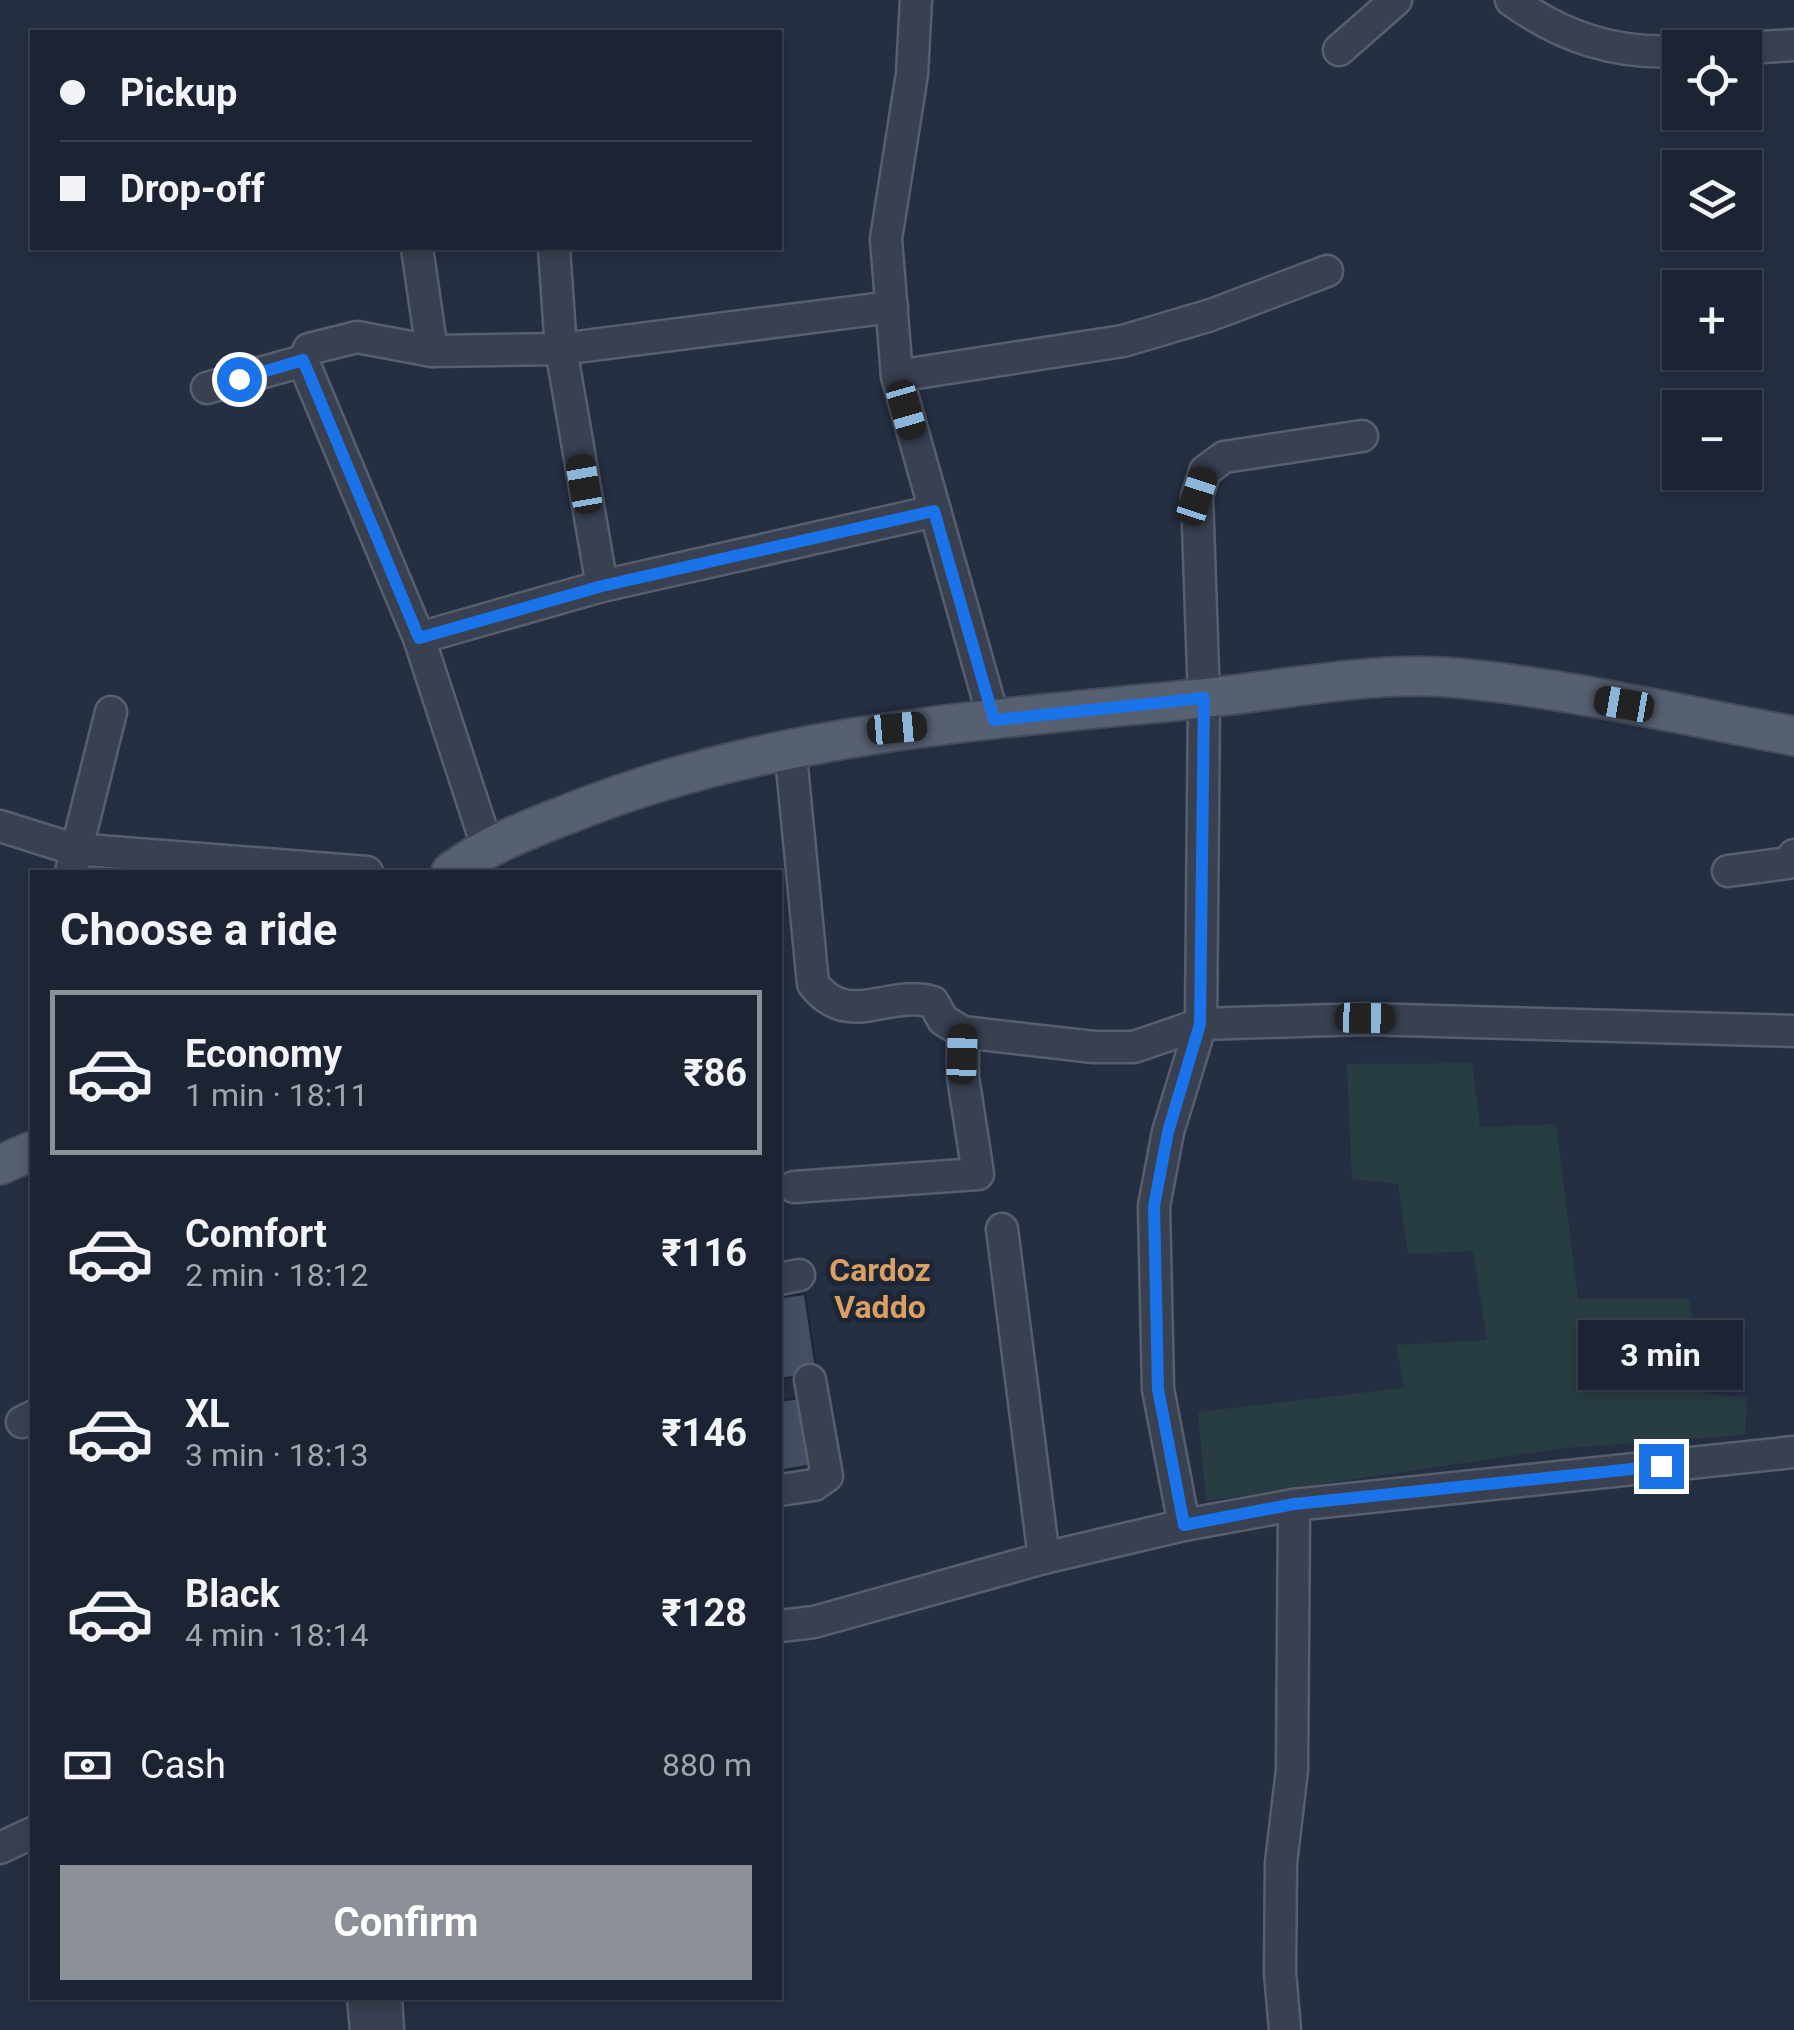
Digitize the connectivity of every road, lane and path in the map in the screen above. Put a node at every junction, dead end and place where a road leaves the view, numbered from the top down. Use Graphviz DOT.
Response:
graph roads {
  1 [pos="916,0"];
  2 [pos="1396,0"];
  3 [pos="1511,0"];
  4 [pos="1794,45"];
  5 [pos="1762,47"];
  6 [pos="1339,50"];
  7 [pos="1662,53"];
  8 [pos="417,250"];
  9 [pos="554,250"];
  10 [pos="1327,271"];
  11 [pos="892,306"];
  12 [pos="561,349"];
  13 [pos="432,351"];
  14 [pos="303,360"];
  15 [pos="897,376"];
  16 [pos="207,388"];
  17 [pos="1362,436"];
  18 [pos="934,511"];
  19 [pos="602,586"];
  20 [pos="419,638"];
  21 [pos="1204,698"];
  22 [pos="111,712"];
  23 [pos="994,720"];
  24 [pos="1794,736"];
  25 [pos="790,746"];
  26 [pos="0,826"];
  27 [pos="487,846"];
  28 [pos="1794,856"];
  29 [pos="72,861"];
  30 [pos="313,870"];
  31 [pos="454,870"];
  32 [pos="1728,871"];
  33 [pos="1200,1024"];
  34 [pos="1794,1031"];
  35 [pos="963,1032"];
  36 [pos="30,1152"];
  37 [pos="0,1165"];
  38 [pos="794,1187"];
  39 [pos="1002,1228"];
  40 [pos="805,1381"];
  41 [pos="1794,1452"];
  42 [pos="782,1490"];
  43 [pos="1294,1504"];
  44 [pos="1184,1525"];
  45 [pos="1044,1558"];
  46 [pos="782,1626"];
  47 [pos="30,1834"];
  48 [pos="0,1848"];
  49 [pos="363,2000"];
  50 [pos="386,2000"];
  51 [pos="366,2030"];
  52 [pos="388,2030"];
  53 [pos="1285,2030"];
  1 -- 11 [label="street"];
  2 -- 6 [label="street"];
  3 -- 7 [label="street"];
  4 -- 5 [label="street"];
  8 -- 13 [label="street"];
  9 -- 12 [label="street"];
  10 -- 15 [label="street"];
  11 -- 12 [label="street"];
  11 -- 15 [label="street"];
  12 -- 13 [label="street"];
  12 -- 19 [label="street"];
  13 -- 14 [label="street"];
  14 -- 16 [label="street"];
  14 -- 20 [label="street"];
  15 -- 18 [label="street"];
  17 -- 21 [label="street"];
  18 -- 19 [label="street"];
  18 -- 23 [label="street"];
  19 -- 20 [label="street"];
  20 -- 27 [label="street"];
  21 -- 23 [label="main road"];
  21 -- 24 [label="main road"];
  21 -- 33 [label="street"];
  22 -- 29 [label="street"];
  23 -- 25 [label="main road"];
  25 -- 27 [label="main road"];
  25 -- 35 [label="street"];
  26 -- 29 [label="street"];
  27 -- 31 [label="main road"];
  28 -- 32 [label="street"];
  29 -- 30 [label="street"];
  33 -- 34 [label="street"];
  33 -- 35 [label="street"];
  33 -- 44 [label="street"];
  35 -- 38 [label="street"];
  36 -- 37 [label="main road"];
  39 -- 45 [label="street"];
  40 -- 42 [label="street"];
  41 -- 43 [label="street"];
  43 -- 44 [label="street"];
  43 -- 53 [label="street"];
  44 -- 45 [label="street"];
  45 -- 46 [label="street"];
  47 -- 48 [label="street"];
  49 -- 51 [label="street"];
  50 -- 52 [label="street"];
}
